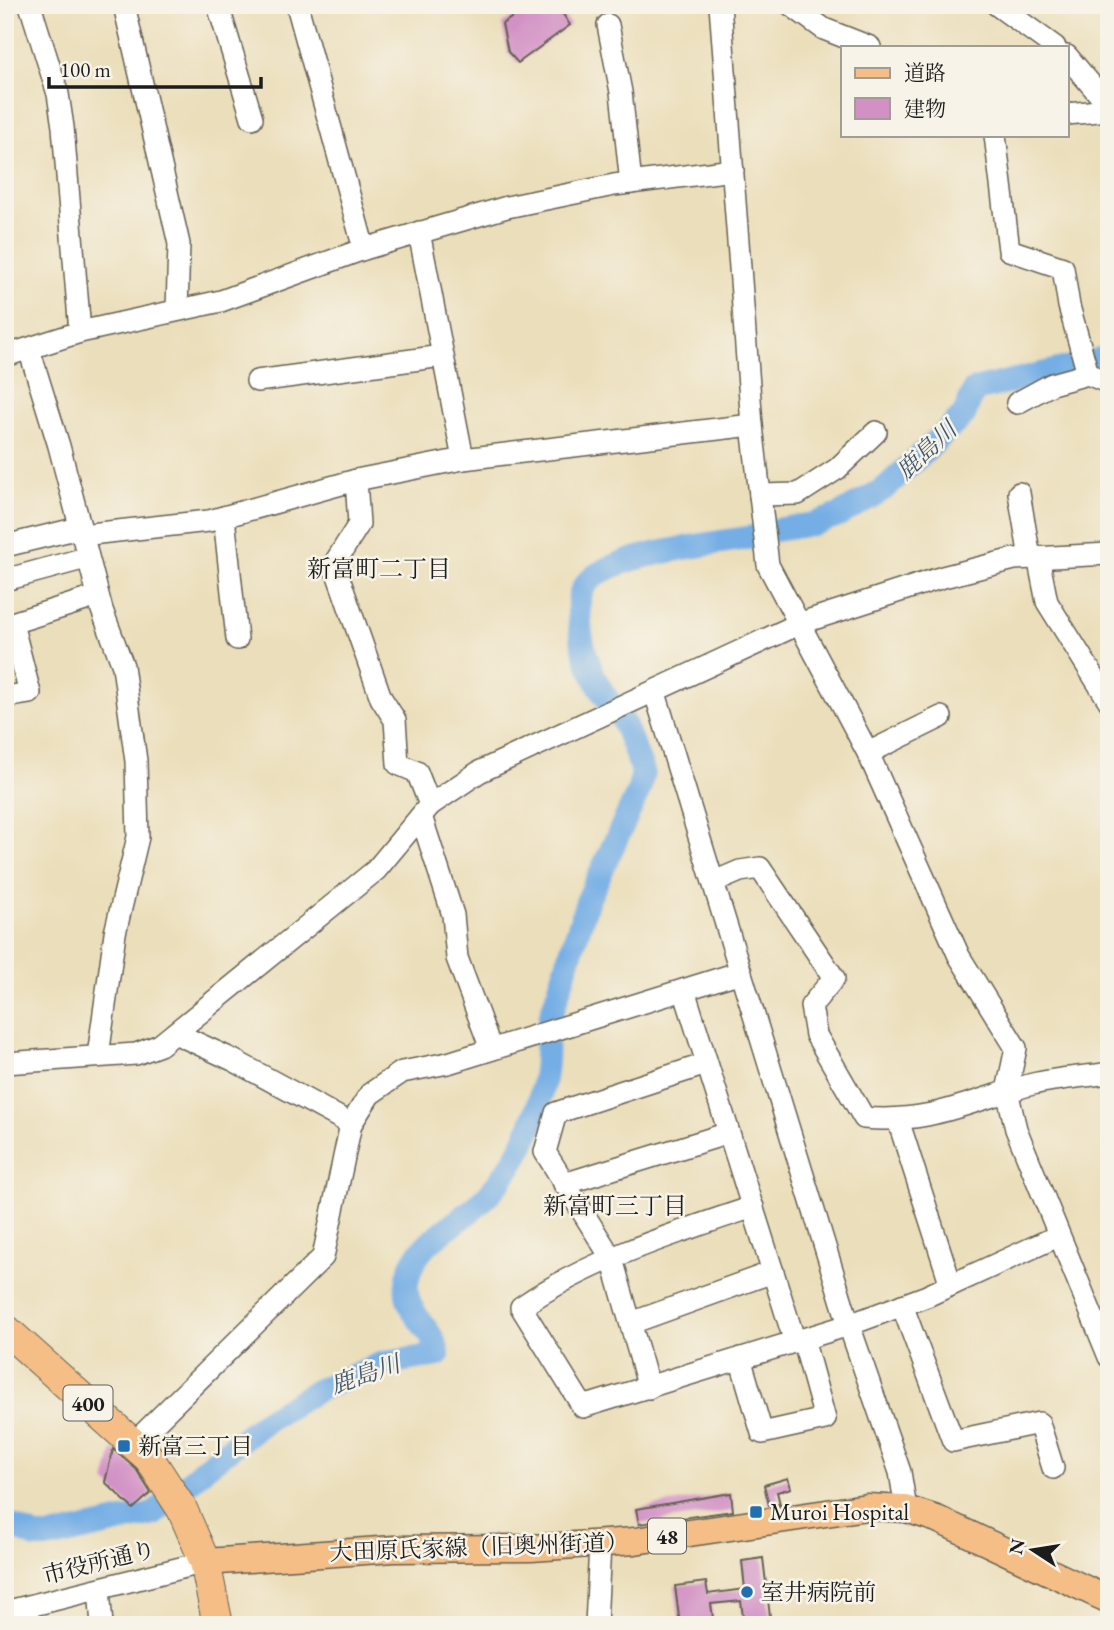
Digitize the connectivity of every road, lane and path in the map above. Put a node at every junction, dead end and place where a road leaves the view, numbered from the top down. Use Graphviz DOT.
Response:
graph roads {
  1 [pos="30,5"];
  2 [pos="124,5"];
  3 [pos="218,5"];
  4 [pos="297,5"];
  5 [pos="720,5"];
  6 [pos="791,5"];
  7 [pos="997,5"];
  8 [pos="608,25"];
  9 [pos="867,46"];
  10 [pos="1054,46"];
  11 [pos="1068,57"];
  12 [pos="1109,108"];
  13 [pos="1068,114"];
  14 [pos="252,118"];
  15 [pos="995,136"];
  16 [pos="733,170"];
  17 [pos="631,183"];
  18 [pos="419,232"];
  19 [pos="364,250"];
  20 [pos="177,310"];
  21 [pos="80,332"];
  22 [pos="29,349"];
  23 [pos="5,356"];
  24 [pos="443,356"];
  25 [pos="1100,379"];
  26 [pos="257,381"];
  27 [pos="1017,403"];
  28 [pos="752,425"];
  29 [pos="876,432"];
  30 [pos="463,459"];
  31 [pos="356,480"];
  32 [pos="1019,493"];
  33 [pos="760,495"];
  34 [pos="224,517"];
  35 [pos="80,531"];
  36 [pos="5,546"];
  37 [pos="1109,554"];
  38 [pos="1034,557"];
  39 [pos="86,558"];
  40 [pos="5,580"];
  41 [pos="98,596"];
  42 [pos="801,623"];
  43 [pos="237,639"];
  44 [pos="655,693"];
  45 [pos="5,697"];
  46 [pos="1109,701"];
  47 [pos="941,717"];
  48 [pos="868,753"];
  49 [pos="425,811"];
  50 [pos="714,882"];
  51 [pos="741,972"];
  52 [pos="684,990"];
  53 [pos="175,1033"];
  54 [pos="491,1049"];
  55 [pos="97,1056"];
  56 [pos="5,1063"];
  57 [pos="706,1064"];
  58 [pos="1109,1073"];
  59 [pos="1007,1091"];
  60 [pos="898,1119"];
  61 [pos="351,1124"];
  62 [pos="729,1133"];
  63 [pos="564,1184"];
  64 [pos="753,1206"];
  65 [pos="1058,1236"];
  66 [pos="612,1259"];
  67 [pos="773,1272"];
  68 [pos="951,1285"];
  69 [pos="902,1305"];
  70 [pos="631,1322"];
  71 [pos="849,1325"];
  72 [pos="5,1329"];
  73 [pos="799,1341"];
  74 [pos="1109,1357"];
  75 [pos="740,1358"];
  76 [pos="649,1388"];
  77 [pos="135,1443"];
  78 [pos="1053,1468"];
  79 [pos="906,1509"];
  80 [pos="600,1544"];
  81 [pos="205,1562"];
  82 [pos="99,1589"];
  83 [pos="1109,1601"];
  84 [pos="5,1612"];
  85 [pos="102,1625"];
  86 [pos="218,1625"];
  87 [pos="596,1625"];
  1 -- 21 [label="street"];
  2 -- 20 [label="street"];
  3 -- 14 [label="street"];
  4 -- 19 [label="street"];
  5 -- 16 [label="street"];
  6 -- 9 [label="street"];
  7 -- 10 [label="street"];
  8 -- 17 [label="street"];
  11 -- 12 [label="street"];
  12 -- 13 [label="street"];
  15 -- 25 [label="street"];
  16 -- 17 [label="street"];
  16 -- 28 [label="street"];
  17 -- 18 [label="street"];
  18 -- 19 [label="street"];
  18 -- 24 [label="street"];
  19 -- 20 [label="street"];
  20 -- 21 [label="street"];
  21 -- 22 [label="street"];
  22 -- 23 [label="street"];
  22 -- 35 [label="street"];
  24 -- 26 [label="street"];
  24 -- 30 [label="street"];
  25 -- 27 [label="street"];
  28 -- 30 [label="street"];
  28 -- 33 [label="street"];
  29 -- 33 [label="street"];
  30 -- 31 [label="street"];
  31 -- 34 [label="street"];
  31 -- 49 [label="street"];
  32 -- 38 [label="street"];
  33 -- 42 [label="street"];
  34 -- 35 [label="street"];
  34 -- 43 [label="street"];
  35 -- 36 [label="street"];
  35 -- 39 [label="street"];
  37 -- 38 [label="street"];
  38 -- 42 [label="street"];
  38 -- 46 [label="street"];
  39 -- 40 [label="street"];
  39 -- 41 [label="street"];
  41 -- 45 [label="street"];
  41 -- 55 [label="street"];
  42 -- 44 [label="street"];
  42 -- 48 [label="street"];
  44 -- 49 [label="street"];
  44 -- 50 [label="street"];
  47 -- 48 [label="street"];
  48 -- 59 [label="street"];
  49 -- 53 [label="street"];
  49 -- 54 [label="street"];
  50 -- 51 [label="street"];
  50 -- 60 [label="street"];
  51 -- 52 [label="street"];
  51 -- 71 [label="street"];
  52 -- 54 [label="street"];
  52 -- 57 [label="street"];
  53 -- 55 [label="street"];
  53 -- 61 [label="street"];
  54 -- 61 [label="street"];
  55 -- 56 [label="street"];
  57 -- 62 [label="street"];
  57 -- 63 [label="street"];
  58 -- 59 [label="street"];
  59 -- 60 [label="street"];
  59 -- 65 [label="street"];
  60 -- 68 [label="street"];
  61 -- 77 [label="street"];
  62 -- 63 [label="street"];
  62 -- 64 [label="street"];
  63 -- 66 [label="street"];
  64 -- 66 [label="street"];
  64 -- 67 [label="street"];
  65 -- 68 [label="street"];
  65 -- 74 [label="street"];
  66 -- 70 [label="street"];
  66 -- 76 [label="street"];
  67 -- 70 [label="street"];
  67 -- 73 [label="street"];
  68 -- 69 [label="street"];
  69 -- 71 [label="street"];
  69 -- 78 [label="street"];
  70 -- 76 [label="street"];
  71 -- 73 [label="street"];
  71 -- 79 [label="street"];
  72 -- 77 [label="highway, 400"];
  73 -- 75 [label="street"];
  73 -- 75 [label="street"];
  75 -- 76 [label="street"];
  77 -- 81 [label="highway, 400"];
  79 -- 80 [label="main road, 大田原氏家線（旧奥州街道） / 48"];
  79 -- 83 [label="main road, 大田原氏家線（旧奥州街道） / 48"];
  80 -- 81 [label="main road, 大田原氏家線（旧奥州街道） / 48"];
  80 -- 87 [label="street"];
  81 -- 82 [label="street, 市役所通り"];
  81 -- 86 [label="highway, 400"];
  82 -- 84 [label="street, 市役所通り"];
  82 -- 85 [label="street"];
}
